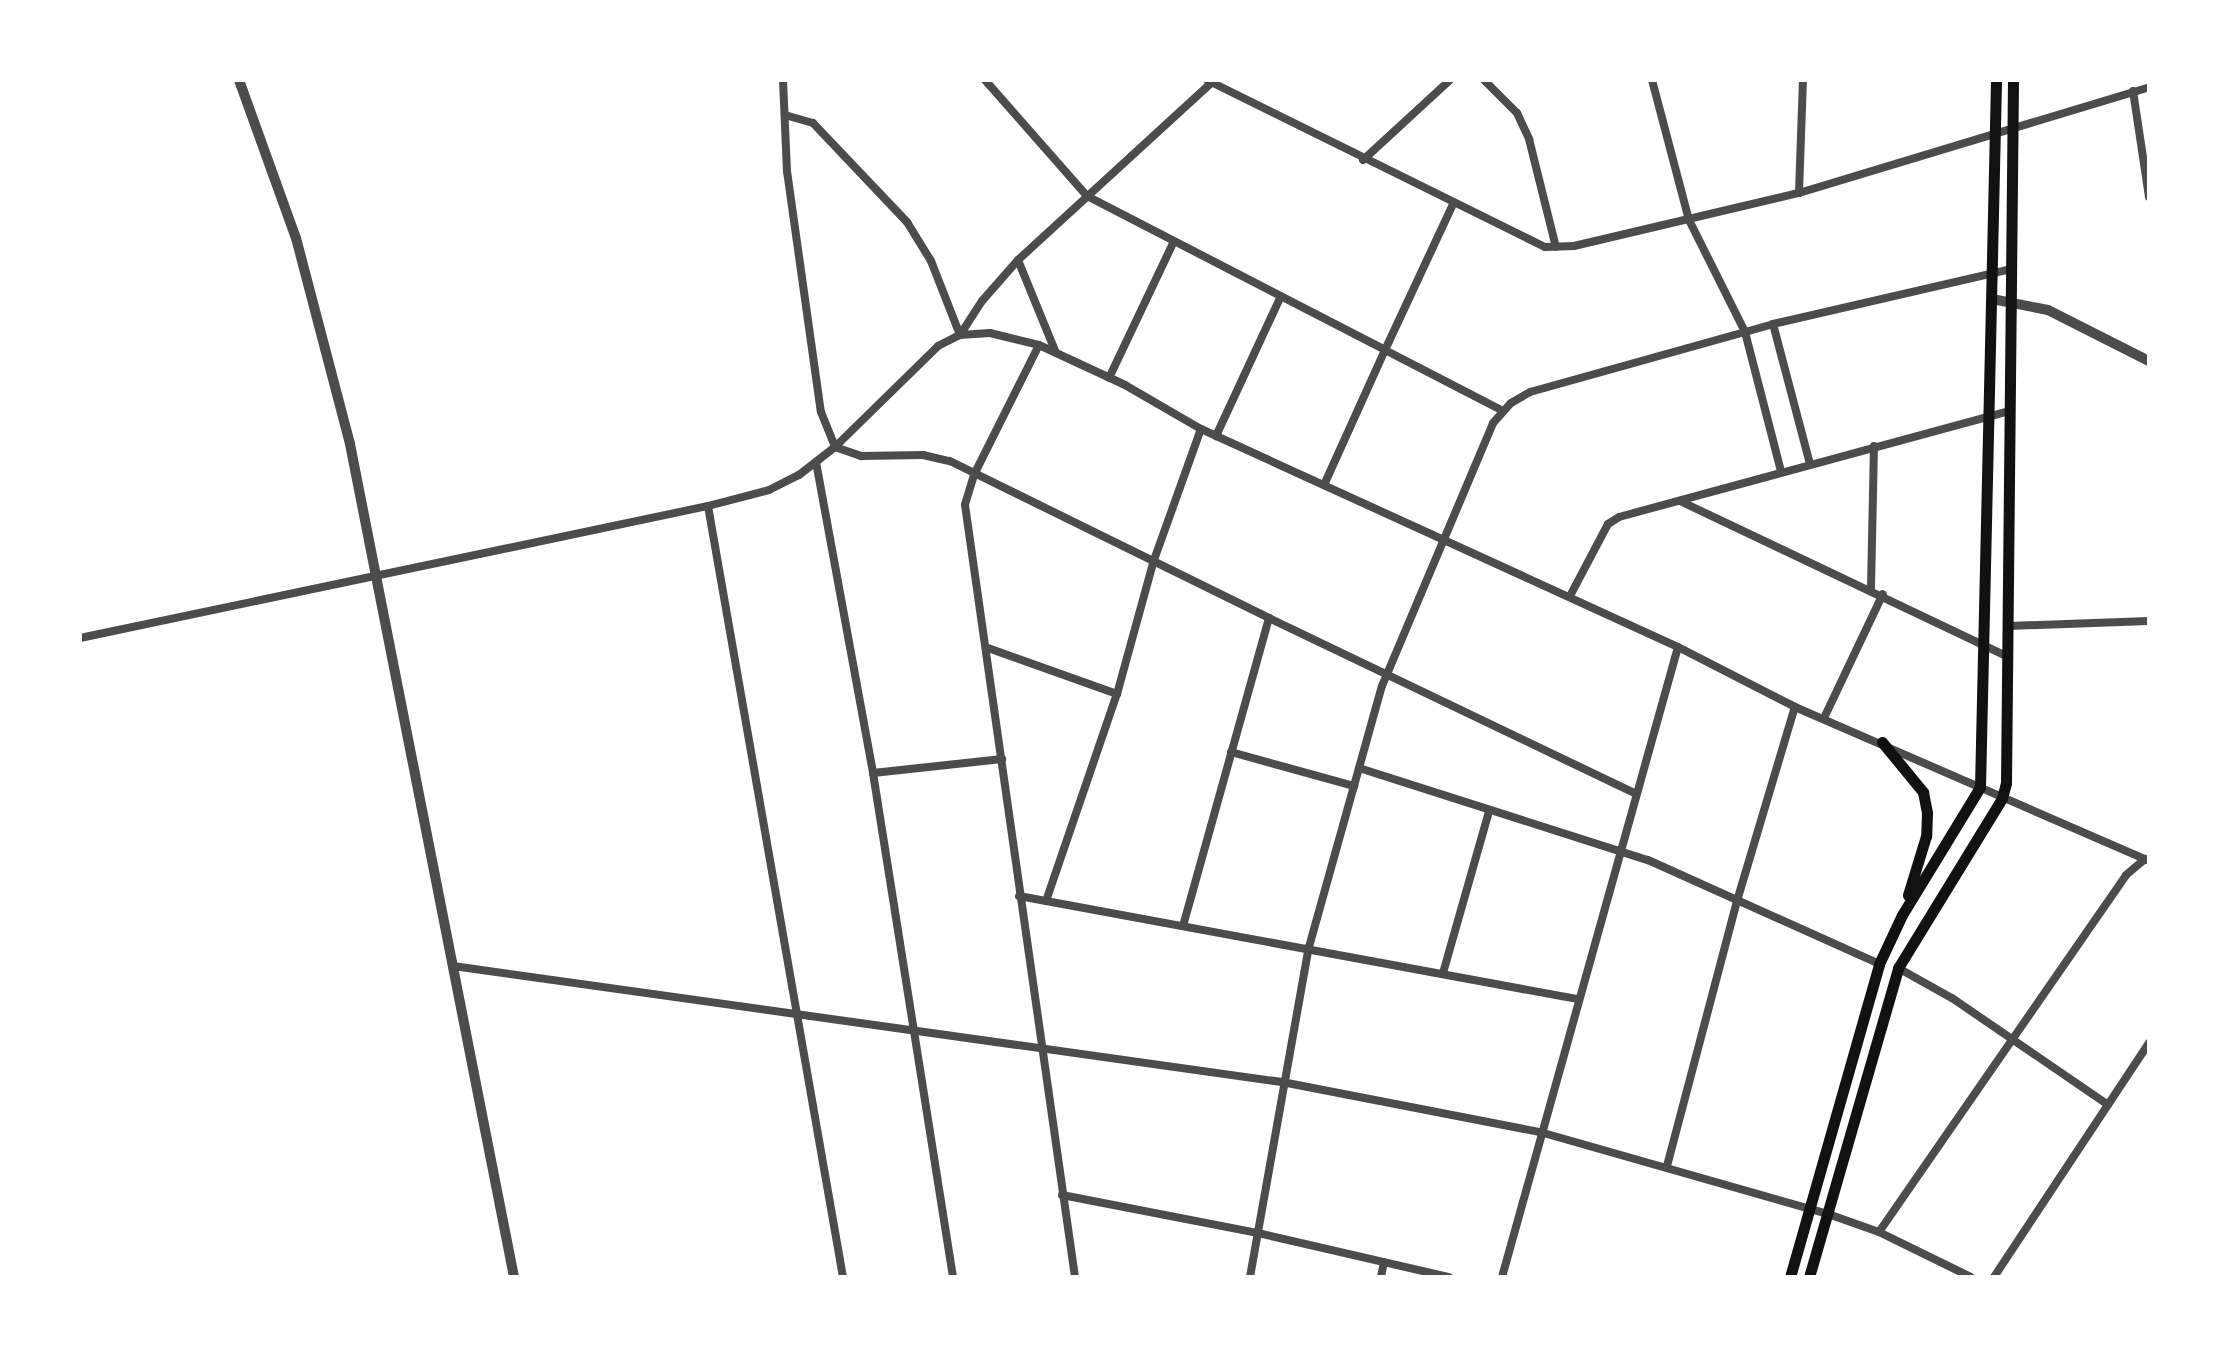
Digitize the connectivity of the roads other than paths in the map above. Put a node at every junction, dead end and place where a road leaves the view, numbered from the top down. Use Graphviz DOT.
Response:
graph roads {
  1 [pos="239,80"];
  2 [pos="783,80"];
  3 [pos="985,80"];
  4 [pos="1450,80"];
  5 [pos="1484,80"];
  6 [pos="1652,80"];
  7 [pos="1802,80"];
  8 [pos="1996,80"];
  9 [pos="2013,80"];
  10 [pos="1210,81"];
  11 [pos="2149,86"];
  12 [pos="2133,91"];
  13 [pos="785,115"];
  14 [pos="2012,130"];
  15 [pos="1996,136"];
  16 [pos="1363,160"];
  17 [pos="1799,193"];
  18 [pos="1088,196"];
  19 [pos="2149,197"];
  20 [pos="1453,204"];
  21 [pos="1689,220"];
  22 [pos="1173,243"];
  23 [pos="1556,247"];
  24 [pos="1018,260"];
  25 [pos="2011,269"];
  26 [pos="1992,273"];
  27 [pos="1280,298"];
  28 [pos="1992,298"];
  29 [pos="2011,301"];
  30 [pos="1772,324"];
  31 [pos="1745,332"];
  32 [pos="960,335"];
  33 [pos="1039,345"];
  34 [pos="1385,350"];
  35 [pos="1056,353"];
  36 [pos="2149,361"];
  37 [pos="1109,378"];
  38 [pos="1504,411"];
  39 [pos="2010,411"];
  40 [pos="1991,416"];
  41 [pos="1201,429"];
  42 [pos="1216,436"];
  43 [pos="1874,446"];
  44 [pos="835,447"];
  45 [pos="816,462"];
  46 [pos="1810,464"];
  47 [pos="1782,471"];
  48 [pos="974,475"];
  49 [pos="1324,486"];
  50 [pos="1680,501"];
  51 [pos="708,506"];
  52 [pos="1442,542"];
  53 [pos="1154,560"];
  54 [pos="372,576"];
  55 [pos="1871,588"];
  56 [pos="1883,594"];
  57 [pos="1570,596"];
  58 [pos="1269,618"];
  59 [pos="2149,621"];
  60 [pos="2008,626"];
  61 [pos="80,638"];
  62 [pos="1985,644"];
  63 [pos="1678,647"];
  64 [pos="988,648"];
  65 [pos="2007,656"];
  66 [pos="1385,676"];
  67 [pos="1118,694"];
  68 [pos="1795,708"];
  69 [pos="1824,718"];
  70 [pos="1882,742"];
  71 [pos="1231,752"];
  72 [pos="1002,759"];
  73 [pos="1358,768"];
  74 [pos="873,773"];
  75 [pos="1354,786"];
  76 [pos="1980,787"];
  77 [pos="1635,793"];
  78 [pos="2002,798"];
  79 [pos="1489,811"];
  80 [pos="1618,850"];
  81 [pos="2147,860"];
  82 [pos="1019,896"];
  83 [pos="1046,901"];
  84 [pos="1737,901"];
  85 [pos="1902,915"];
  86 [pos="1182,926"];
  87 [pos="1308,947"];
  88 [pos="1879,964"];
  89 [pos="453,966"];
  90 [pos="1898,968"];
  91 [pos="1443,973"];
  92 [pos="1577,999"];
  93 [pos="798,1012"];
  94 [pos="914,1030"];
  95 [pos="2012,1040"];
  96 [pos="2149,1043"];
  97 [pos="1039,1048"];
  98 [pos="1282,1082"];
  99 [pos="2108,1105"];
  100 [pos="1540,1132"];
  101 [pos="1667,1166"];
  102 [pos="1062,1195"];
  103 [pos="1810,1208"];
  104 [pos="1828,1214"];
  105 [pos="1879,1232"];
  106 [pos="1258,1233"];
  107 [pos="1384,1262"];
  108 [pos="514,1277"];
  109 [pos="844,1277"];
  110 [pos="953,1277"];
  111 [pos="1074,1277"];
  112 [pos="1250,1277"];
  113 [pos="1381,1277"];
  114 [pos="1449,1277"];
  115 [pos="1502,1277"];
  116 [pos="1790,1277"];
  117 [pos="1810,1277"];
  118 [pos="1971,1277"];
  119 [pos="1994,1277"];
  1 -- 54 [label="street"];
  2 -- 13 [label="street"];
  3 -- 18 [label="street"];
  4 -- 16 [label="street"];
  5 -- 23 [label="street"];
  6 -- 21 [label="street"];
  7 -- 17 [label="street"];
  8 -- 15 [label="main road"];
  9 -- 14 [label="main road"];
  10 -- 16 [label="street"];
  10 -- 18 [label="street"];
  11 -- 12 [label="street"];
  12 -- 14 [label="street"];
  12 -- 19 [label="street"];
  13 -- 32 [label="street"];
  13 -- 44 [label="street"];
  14 -- 15 [label="street"];
  14 -- 25 [label="main road"];
  15 -- 17 [label="street"];
  15 -- 26 [label="main road"];
  16 -- 20 [label="street"];
  17 -- 21 [label="street"];
  18 -- 22 [label="street"];
  18 -- 24 [label="street"];
  20 -- 23 [label="street"];
  20 -- 34 [label="street"];
  21 -- 23 [label="street"];
  21 -- 31 [label="street"];
  22 -- 27 [label="street"];
  22 -- 37 [label="street"];
  24 -- 32 [label="street"];
  24 -- 35 [label="street"];
  25 -- 26 [label="street"];
  25 -- 29 [label="main road"];
  26 -- 28 [label="main road"];
  26 -- 30 [label="street"];
  27 -- 34 [label="street"];
  27 -- 42 [label="street"];
  28 -- 29 [label="street"];
  28 -- 40 [label="main road"];
  29 -- 36 [label="street"];
  29 -- 39 [label="main road"];
  30 -- 31 [label="street"];
  30 -- 46 [label="street"];
  31 -- 38 [label="street"];
  31 -- 47 [label="street"];
  32 -- 33 [label="street"];
  32 -- 44 [label="street"];
  33 -- 35 [label="street"];
  33 -- 48 [label="street"];
  34 -- 38 [label="street"];
  34 -- 49 [label="street"];
  35 -- 37 [label="street"];
  37 -- 41 [label="street"];
  38 -- 52 [label="street"];
  39 -- 40 [label="street"];
  39 -- 60 [label="main road"];
  40 -- 43 [label="street"];
  40 -- 62 [label="main road"];
  41 -- 42 [label="street"];
  41 -- 53 [label="street"];
  42 -- 49 [label="street"];
  43 -- 46 [label="street"];
  43 -- 55 [label="street"];
  44 -- 45 [label="street"];
  44 -- 48 [label="street"];
  45 -- 51 [label="street"];
  45 -- 74 [label="street"];
  46 -- 47 [label="street"];
  47 -- 50 [label="street"];
  48 -- 53 [label="street"];
  48 -- 64 [label="street"];
  49 -- 52 [label="street"];
  50 -- 55 [label="street"];
  50 -- 57 [label="street"];
  51 -- 54 [label="street"];
  51 -- 93 [label="street"];
  52 -- 57 [label="street"];
  52 -- 66 [label="street"];
  53 -- 58 [label="street"];
  53 -- 67 [label="street"];
  54 -- 61 [label="street"];
  54 -- 89 [label="street"];
  55 -- 56 [label="street"];
  56 -- 62 [label="street"];
  56 -- 69 [label="street"];
  57 -- 63 [label="street"];
  58 -- 66 [label="street"];
  58 -- 71 [label="street"];
  59 -- 60 [label="street"];
  60 -- 65 [label="main road"];
  62 -- 65 [label="street"];
  62 -- 76 [label="main road"];
  63 -- 68 [label="street"];
  63 -- 77 [label="street"];
  64 -- 67 [label="street"];
  64 -- 72 [label="street"];
  65 -- 78 [label="main road"];
  66 -- 73 [label="street"];
  66 -- 77 [label="street"];
  67 -- 83 [label="street"];
  68 -- 69 [label="street"];
  68 -- 84 [label="street"];
  69 -- 70 [label="street"];
  70 -- 76 [label="street"];
  70 -- 85 [label="main road"];
  71 -- 75 [label="street"];
  71 -- 86 [label="street"];
  72 -- 74 [label="street"];
  72 -- 82 [label="street"];
  73 -- 75 [label="street"];
  73 -- 79 [label="street"];
  74 -- 94 [label="street"];
  75 -- 87 [label="street"];
  76 -- 78 [label="street"];
  76 -- 85 [label="main road"];
  77 -- 80 [label="street"];
  78 -- 81 [label="street"];
  78 -- 90 [label="main road"];
  79 -- 80 [label="street"];
  79 -- 91 [label="street"];
  80 -- 84 [label="street"];
  80 -- 92 [label="street"];
  81 -- 95 [label="street"];
  82 -- 83 [label="street"];
  82 -- 97 [label="street"];
  83 -- 86 [label="street"];
  84 -- 88 [label="street"];
  84 -- 101 [label="street"];
  85 -- 88 [label="main road"];
  86 -- 87 [label="street"];
  87 -- 91 [label="street"];
  87 -- 98 [label="street"];
  88 -- 103 [label="main road"];
  89 -- 93 [label="street"];
  89 -- 108 [label="street"];
  90 -- 95 [label="street"];
  90 -- 104 [label="main road"];
  91 -- 92 [label="street"];
  92 -- 100 [label="street"];
  93 -- 94 [label="street"];
  93 -- 109 [label="street"];
  94 -- 97 [label="street"];
  94 -- 110 [label="street"];
  95 -- 99 [label="street"];
  95 -- 105 [label="street"];
  96 -- 99 [label="street"];
  97 -- 98 [label="street"];
  97 -- 102 [label="street"];
  98 -- 100 [label="street"];
  98 -- 106 [label="street"];
  99 -- 119 [label="street"];
  100 -- 101 [label="street"];
  100 -- 115 [label="street"];
  101 -- 103 [label="street"];
  102 -- 106 [label="street"];
  102 -- 111 [label="street"];
  103 -- 104 [label="street"];
  103 -- 116 [label="main road"];
  104 -- 105 [label="street"];
  104 -- 117 [label="main road"];
  105 -- 118 [label="street"];
  106 -- 107 [label="street"];
  106 -- 112 [label="street"];
  107 -- 113 [label="street"];
  107 -- 114 [label="street"];
}
